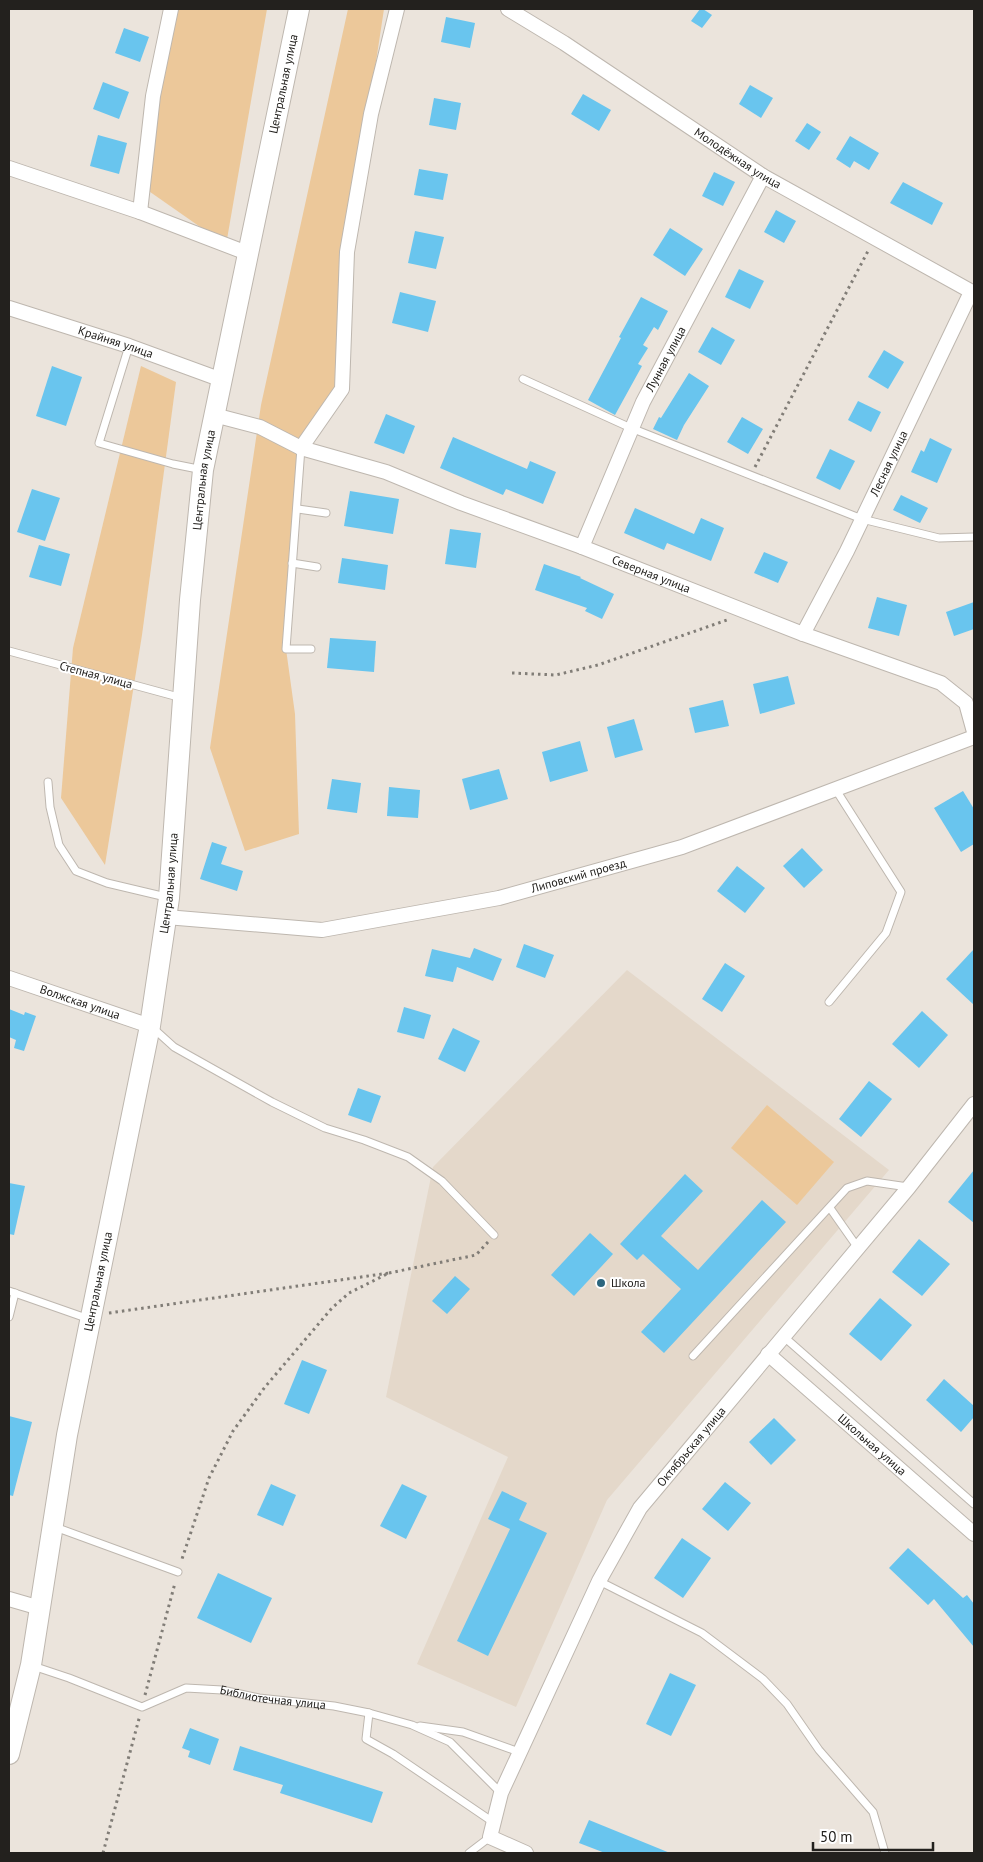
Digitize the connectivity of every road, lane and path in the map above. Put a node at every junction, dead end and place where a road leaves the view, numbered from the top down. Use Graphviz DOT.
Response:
graph roads {
  1 [pos="171,9"];
  2 [pos="299,9"];
  3 [pos="397,9"];
  4 [pos="508,9"];
  5 [pos="9,168"];
  6 [pos="763,176"];
  7 [pos="140,212"];
  8 [pos="874,238"];
  9 [pos="247,253"];
  10 [pos="973,293"];
  11 [pos="9,308"];
  12 [pos="129,346"];
  13 [pos="523,379"];
  14 [pos="222,380"];
  15 [pos="214,415"];
  16 [pos="632,428"];
  17 [pos="301,448"];
  18 [pos="203,470"];
  19 [pos="750,476"];
  20 [pos="298,509"];
  21 [pos="326,513"];
  22 [pos="862,519"];
  23 [pos="974,537"];
  24 [pos="582,547"];
  25 [pos="292,563"];
  26 [pos="316,567"];
  27 [pos="748,612"];
  28 [pos="803,634"];
  29 [pos="311,649"];
  30 [pos="9,651"];
  31 [pos="512,673"];
  32 [pos="183,698"];
  33 [pos="974,732"];
  34 [pos="974,737"];
  35 [pos="48,782"];
  36 [pos="836,790"];
  37 [pos="168,908"];
  38 [pos="9,978"];
  39 [pos="829,1002"];
  40 [pos="150,1026"];
  41 [pos="974,1104"];
  42 [pos="909,1187"];
  43 [pos="830,1208"];
  44 [pos="494,1235"];
  45 [pos="858,1248"];
  46 [pos="389,1273"];
  47 [pos="12,1292"];
  48 [pos="91,1314"];
  49 [pos="9,1317"];
  50 [pos="783,1336"];
  51 [pos="768,1354"];
  52 [pos="693,1356"];
  53 [pos="974,1504"];
  54 [pos="52,1526"];
  55 [pos="974,1534"];
  56 [pos="178,1572"];
  57 [pos="599,1580"];
  58 [pos="9,1599"];
  59 [pos="40,1608"];
  60 [pos="31,1665"];
  61 [pos="142,1707"];
  62 [pos="369,1713"];
  63 [pos="412,1725"];
  64 [pos="520,1752"];
  65 [pos="9,1754"];
  66 [pos="501,1792"];
  67 [pos="493,1822"];
  68 [pos="490,1837"];
  69 [pos="103,1853"];
  70 [pos="469,1853"];
  71 [pos="526,1853"];
  72 [pos="886,1853"];
  1 -- 7 [label="street"];
  2 -- 9 [label="main road, Центральная улица"];
  3 -- 17 [label="street"];
  4 -- 6 [label="street, Молодёжная улица"];
  5 -- 7 [label="street"];
  6 -- 8 [label="street, Молодёжная улица"];
  6 -- 16 [label="street, Лунная улица"];
  7 -- 9 [label="street"];
  8 -- 10 [label="street, Молодёжная улица"];
  8 -- 19 [label="path"];
  9 -- 14 [label="main road, Центральная улица"];
  10 -- 22 [label="street, Лесная улица"];
  11 -- 12 [label="street, Крайняя улица"];
  12 -- 14 [label="street, Крайняя улица"];
  12 -- 18 [label="lane"];
  13 -- 16 [label="lane"];
  14 -- 15 [label="main road, Центральная улица"];
  15 -- 17 [label="street, Северная улица"];
  15 -- 18 [label="main road, Центральная улица"];
  16 -- 19 [label="lane"];
  16 -- 24 [label="street, Лунная улица"];
  17 -- 20 [label="lane"];
  17 -- 24 [label="street, Северная улица"];
  18 -- 32 [label="main road, Центральная улица"];
  19 -- 22 [label="lane"];
  20 -- 21 [label="lane"];
  20 -- 25 [label="lane"];
  22 -- 23 [label="lane"];
  22 -- 28 [label="street, Лесная улица"];
  24 -- 27 [label="street, Северная улица"];
  25 -- 26 [label="lane"];
  25 -- 29 [label="lane"];
  27 -- 28 [label="street, Северная улица"];
  27 -- 31 [label="path"];
  28 -- 33 [label="street, Северная улица"];
  30 -- 32 [label="lane, Степная улица"];
  32 -- 37 [label="main road, Центральная улица"];
  34 -- 36 [label="street, Липовский проезд"];
  35 -- 37 [label="lane"];
  36 -- 37 [label="street, Липовский проезд"];
  36 -- 39 [label="lane"];
  37 -- 40 [label="main road, Центральная улица"];
  38 -- 40 [label="street, Волжская улица"];
  40 -- 44 [label="lane"];
  40 -- 48 [label="main road, Центральная улица"];
  41 -- 42 [label="street, Октябрьская улица"];
  42 -- 43 [label="lane"];
  42 -- 45 [label="street, Октябрьская улица"];
  43 -- 45 [label="lane"];
  43 -- 52 [label="lane"];
  44 -- 46 [label="path"];
  45 -- 50 [label="street, Октябрьская улица"];
  46 -- 48 [label="path"];
  46 -- 56 [label="path"];
  47 -- 48 [label="lane"];
  47 -- 49 [label="lane"];
  48 -- 54 [label="main road, Центральная улица"];
  50 -- 51 [label="street, Октябрьская улица"];
  50 -- 53 [label="lane"];
  51 -- 55 [label="street, Школьная улица"];
  51 -- 57 [label="street, Октябрьская улица"];
  54 -- 56 [label="lane"];
  54 -- 59 [label="main road, Центральная улица"];
  56 -- 61 [label="path"];
  57 -- 64 [label="street, Октябрьская улица"];
  57 -- 72 [label="lane"];
  58 -- 59 [label="street"];
  59 -- 60 [label="main road, Центральная улица"];
  60 -- 61 [label="lane"];
  60 -- 65 [label="main road, Центральная улица"];
  61 -- 62 [label="lane, Библиотечная улица"];
  61 -- 69 [label="path"];
  62 -- 63 [label="lane, Библиотечная улица"];
  62 -- 67 [label="lane"];
  63 -- 64 [label="lane"];
  63 -- 66 [label="lane, Библиотечная улица"];
  64 -- 66 [label="street, Октябрьская улица"];
  66 -- 67 [label="street, Октябрьская улица"];
  67 -- 68 [label="street, Октябрьская улица"];
  68 -- 70 [label="lane"];
  68 -- 71 [label="street"];
}
